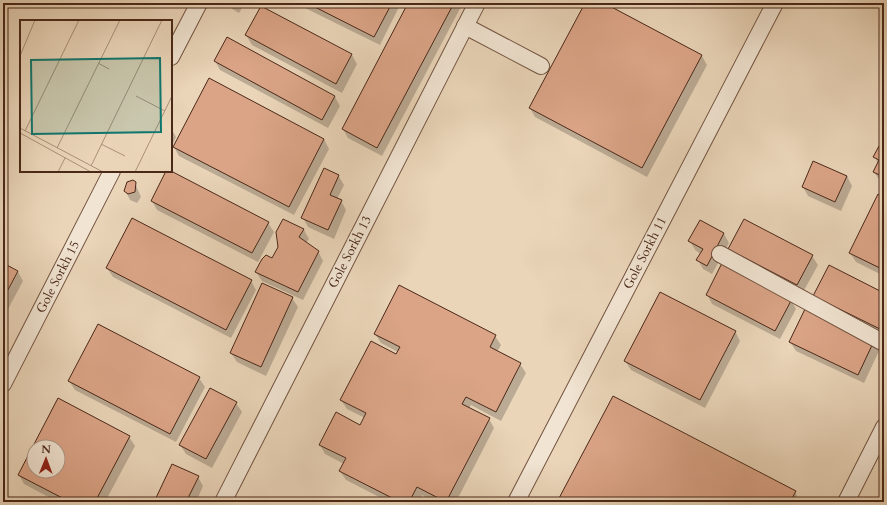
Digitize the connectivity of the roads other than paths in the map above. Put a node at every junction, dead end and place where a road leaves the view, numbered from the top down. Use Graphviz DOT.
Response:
graph roads {
  1 [pos="199,3"];
  2 [pos="477,3"];
  3 [pos="775,3"];
  4 [pos="465,26"];
  5 [pos="172,55"];
  6 [pos="541,66"];
  7 [pos="111,172"];
  8 [pos="720,254"];
  9 [pos="884,343"];
  10 [pos="3,384"];
  11 [pos="884,427"];
  12 [pos="223,502"];
  13 [pos="516,502"];
  14 [pos="846,502"];
  1 -- 5 [label="street"];
  2 -- 4 [label="street, Gole Sorkh 13"];
  3 -- 13 [label="street, Gole Sorkh 11"];
  4 -- 6 [label="street"];
  4 -- 12 [label="street, Gole Sorkh 13"];
  7 -- 10 [label="street, Gole Sorkh 15"];
  8 -- 9 [label="street"];
  11 -- 14 [label="street"];
}
